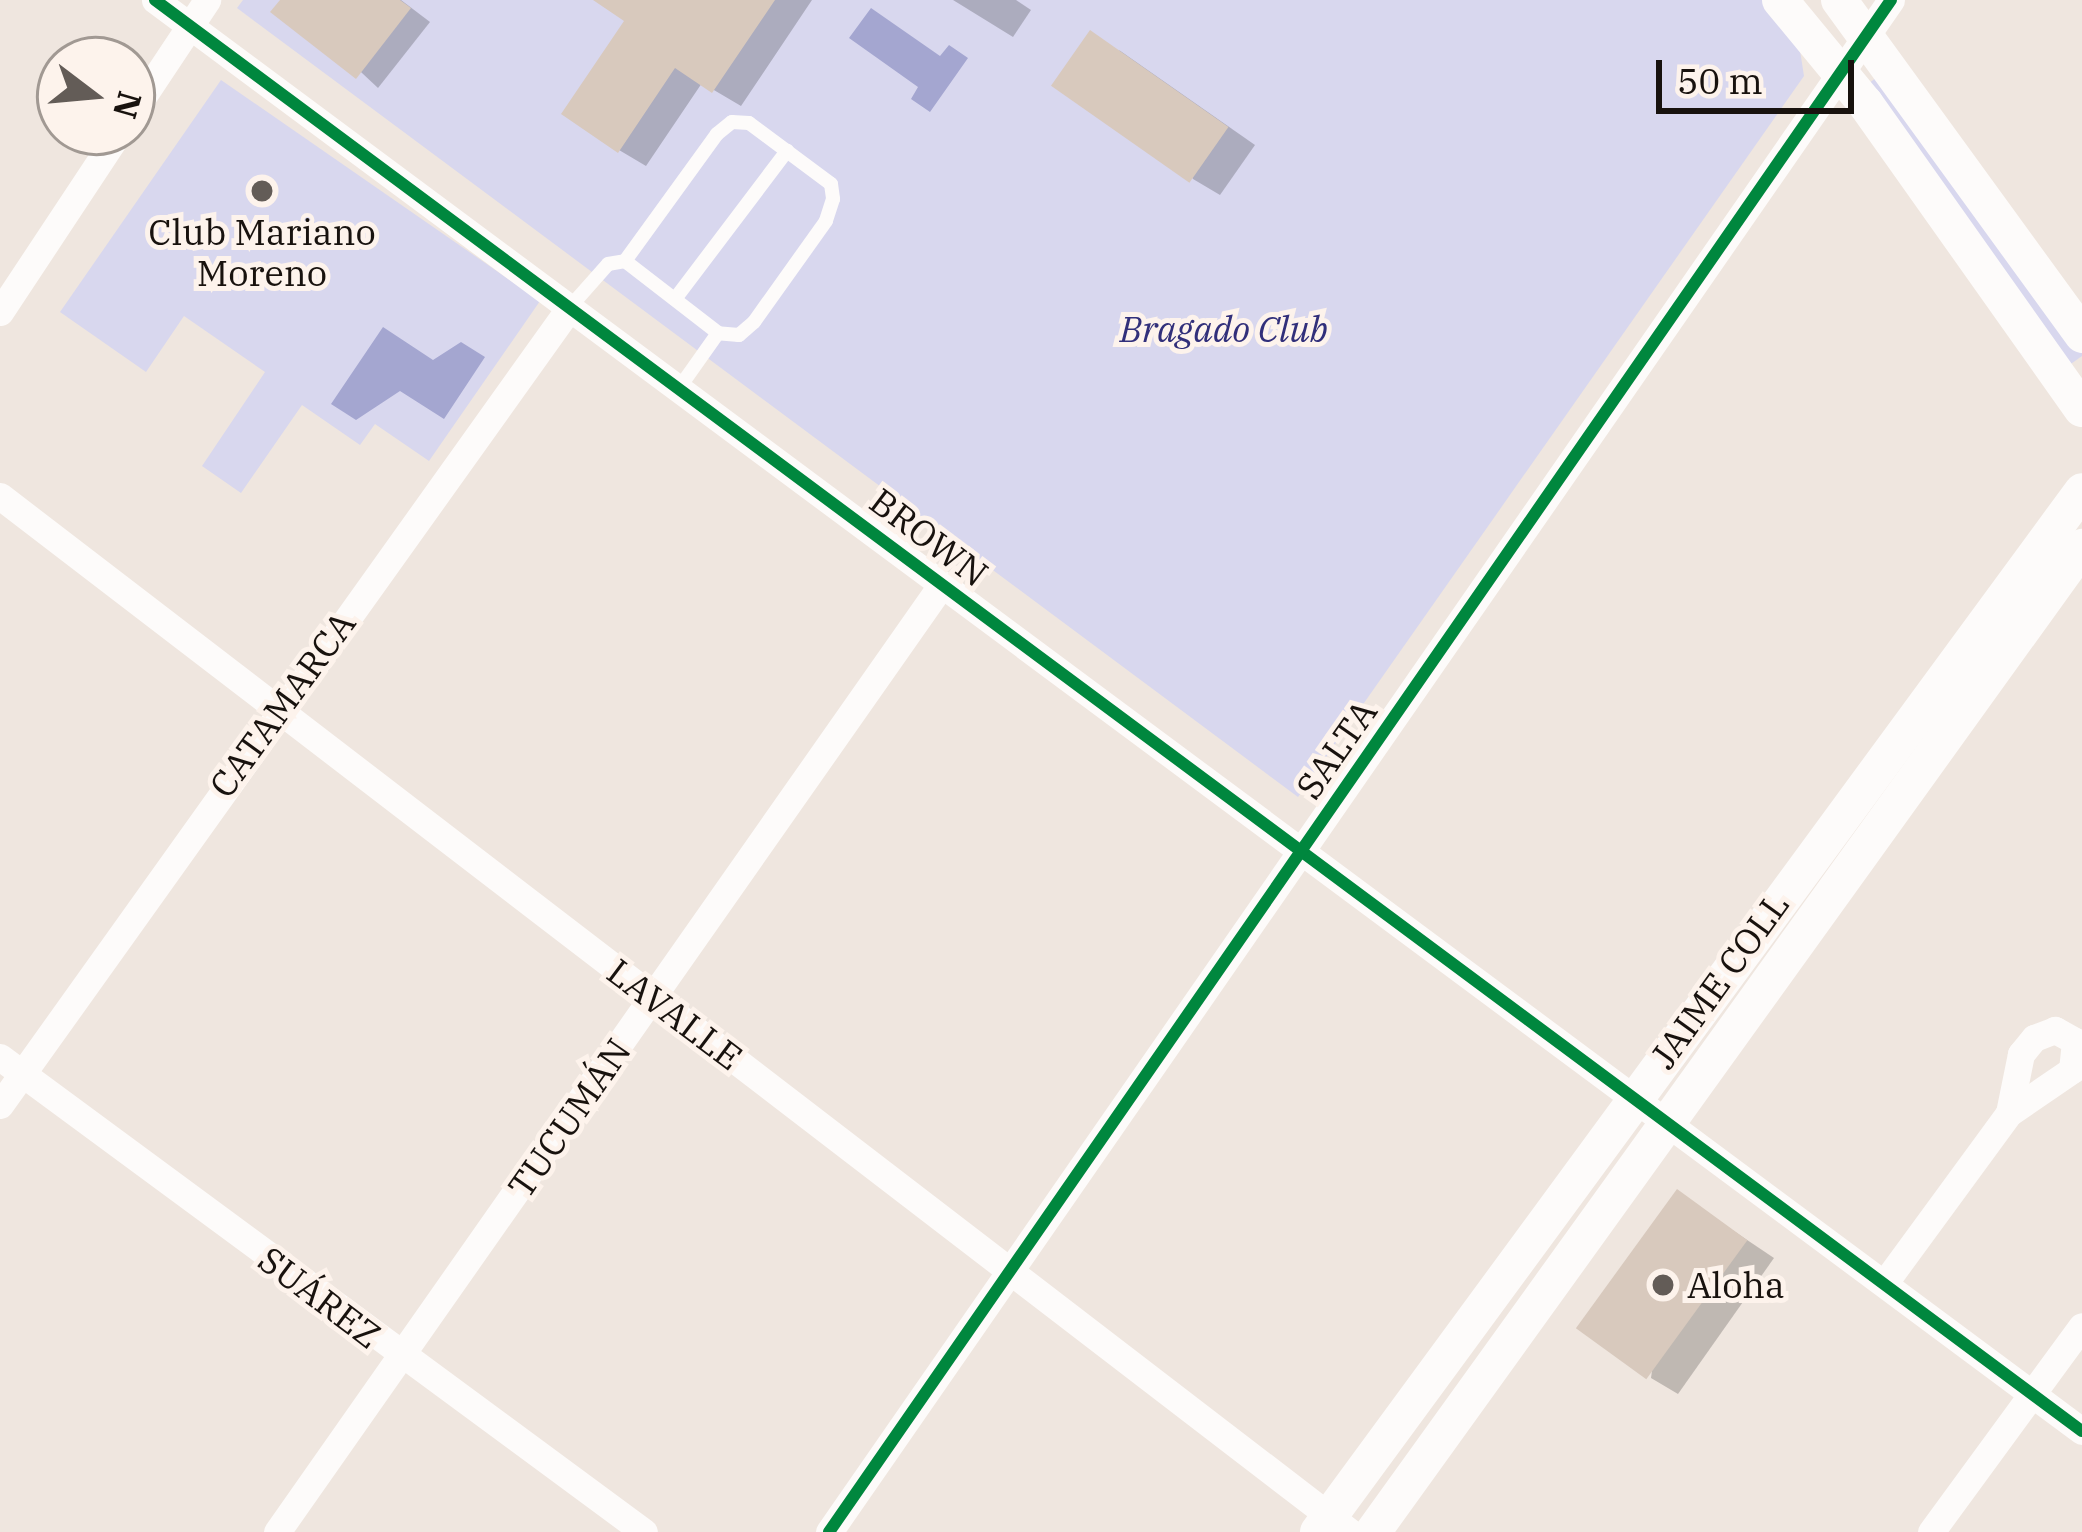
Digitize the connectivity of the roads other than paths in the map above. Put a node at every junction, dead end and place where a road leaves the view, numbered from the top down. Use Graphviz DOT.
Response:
graph roads {
  1 [pos="155,0"];
  2 [pos="207,0"];
  3 [pos="1780,0"];
  4 [pos="1839,0"];
  5 [pos="1892,0"];
  6 [pos="190,26"];
  7 [pos="1867,34"];
  8 [pos="1841,70"];
  9 [pos="156,77"];
  10 [pos="787,151"];
  11 [pos="103,156"];
  12 [pos="625,261"];
  13 [pos="675,299"];
  14 [pos="570,307"];
  15 [pos="0,312"];
  16 [pos="718,333"];
  17 [pos="2082,335"];
  18 [pos="679,388"];
  19 [pos="2082,410"];
  20 [pos="2082,491"];
  21 [pos="0,496"];
  22 [pos="2082,547"];
  23 [pos="942,584"];
  24 [pos="275,711"];
  25 [pos="1303,850"];
  26 [pos="653,997"];
  27 [pos="11,1065"];
  28 [pos="1636,1093"];
  29 [pos="0,1105"];
  30 [pos="2009,1113"];
  31 [pos="1670,1118"];
  32 [pos="1009,1269"];
  33 [pos="1886,1281"];
  34 [pos="2082,1326"];
  35 [pos="402,1358"];
  36 [pos="2034,1394"];
  37 [pos="2082,1430"];
  38 [pos="1333,1526"];
  39 [pos="277,1532"];
  40 [pos="644,1532"];
  41 [pos="829,1532"];
  42 [pos="1372,1532"];
  43 [pos="1931,1532"];
  1 -- 6 [label="street, BROWN"];
  2 -- 6 [label="street"];
  3 -- 8 [label="main road"];
  4 -- 7 [label="main road"];
  5 -- 7 [label="street, SALTA"];
  6 -- 9 [label="street"];
  6 -- 14 [label="street, BROWN"];
  7 -- 8 [label="street, SALTA"];
  7 -- 17 [label="main road"];
  8 -- 19 [label="main road"];
  8 -- 25 [label="street, SALTA"];
  10 -- 12 [label="lane"];
  10 -- 13 [label="lane"];
  10 -- 16 [label="lane"];
  11 -- 15 [label="street"];
  12 -- 13 [label="lane"];
  12 -- 14 [label="lane"];
  13 -- 16 [label="lane"];
  14 -- 18 [label="street, BROWN"];
  14 -- 24 [label="street, CATAMARCA"];
  16 -- 18 [label="lane"];
  18 -- 23 [label="street, BROWN"];
  20 -- 28 [label="main road, JAIME COLL"];
  21 -- 24 [label="street, LAVALLE"];
  22 -- 31 [label="main road, JAIME COLL"];
  23 -- 25 [label="street, BROWN"];
  23 -- 26 [label="street, TUCUMÁN"];
  24 -- 26 [label="street, LAVALLE"];
  24 -- 27 [label="street, CATAMARCA"];
  25 -- 28 [label="street, BROWN"];
  25 -- 32 [label="street, SALTA"];
  26 -- 32 [label="street, LAVALLE"];
  26 -- 35 [label="street, TUCUMÁN"];
  27 -- 29 [label="street, CATAMARCA"];
  27 -- 35 [label="street, SUÁREZ"];
  28 -- 31 [label="street, BROWN"];
  28 -- 38 [label="main road, JAIME COLL"];
  30 -- 33 [label="street"];
  31 -- 33 [label="street, BROWN"];
  31 -- 42 [label="main road, JAIME COLL"];
  32 -- 38 [label="street, LAVALLE"];
  32 -- 41 [label="street, SALTA"];
  33 -- 36 [label="street, BROWN"];
  34 -- 36 [label="street"];
  35 -- 39 [label="street, TUCUMÁN"];
  35 -- 40 [label="street, SUÁREZ"];
  36 -- 37 [label="street, BROWN"];
  36 -- 43 [label="street"];
}
